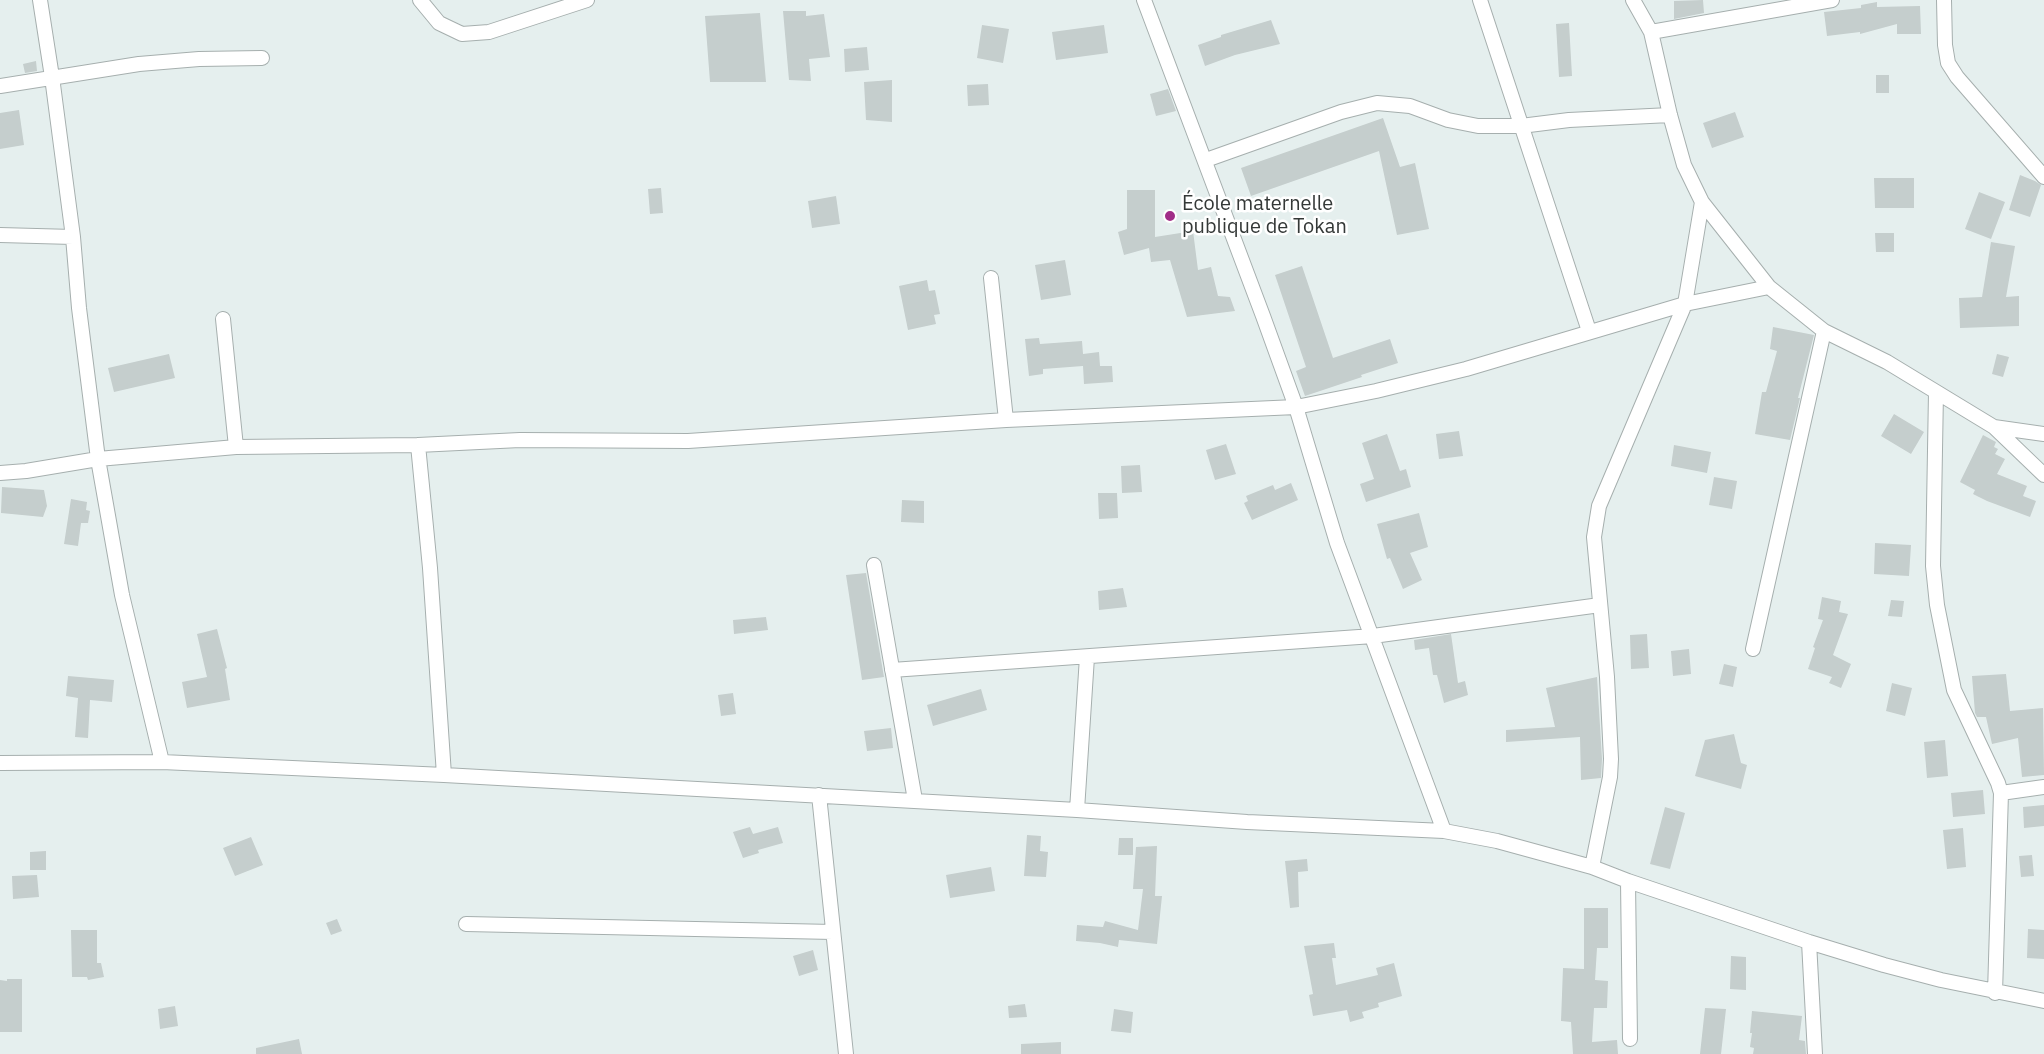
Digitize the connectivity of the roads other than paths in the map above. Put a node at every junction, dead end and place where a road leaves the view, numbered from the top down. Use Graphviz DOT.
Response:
graph roads {
  1 [pos="40,0"];
  2 [pos="420,0"];
  3 [pos="587,0"];
  4 [pos="1144,0"];
  5 [pos="1480,0"];
  6 [pos="1633,0"];
  7 [pos="1832,0"];
  8 [pos="1944,0"];
  9 [pos="1651,32"];
  10 [pos="262,58"];
  11 [pos="52,77"];
  12 [pos="0,86"];
  13 [pos="1670,115"];
  14 [pos="1521,126"];
  15 [pos="1206,160"];
  16 [pos="2044,177"];
  17 [pos="1702,202"];
  18 [pos="0,235"];
  19 [pos="73,237"];
  20 [pos="991,278"];
  21 [pos="1768,287"];
  22 [pos="1685,304"];
  23 [pos="223,320"];
  24 [pos="1589,331"];
  25 [pos="1824,331"];
  26 [pos="1936,392"];
  27 [pos="1296,407"];
  28 [pos="1006,420"];
  29 [pos="1994,427"];
  30 [pos="2044,434"];
  31 [pos="418,445"];
  32 [pos="236,447"];
  33 [pos="98,459"];
  34 [pos="0,473"];
  35 [pos="2044,475"];
  36 [pos="874,565"];
  37 [pos="1600,605"];
  38 [pos="1373,636"];
  39 [pos="1753,649"];
  40 [pos="1087,657"];
  41 [pos="892,670"];
  42 [pos="162,762"];
  43 [pos="0,763"];
  44 [pos="444,775"];
  45 [pos="2044,787"];
  46 [pos="2001,793"];
  47 [pos="819,795"];
  48 [pos="915,800"];
  49 [pos="1077,810"];
  50 [pos="1444,831"];
  51 [pos="1592,867"];
  52 [pos="1628,881"];
  53 [pos="466,924"];
  54 [pos="833,932"];
  55 [pos="1809,942"];
  56 [pos="1995,993"];
  57 [pos="2044,1001"];
  58 [pos="1630,1039"];
  59 [pos="846,1054"];
  60 [pos="1815,1054"];
  1 -- 11 [label="street"];
  2 -- 3 [label="street"];
  4 -- 15 [label="street"];
  5 -- 14 [label="street"];
  6 -- 9 [label="street"];
  7 -- 9 [label="street"];
  8 -- 16 [label="street"];
  9 -- 13 [label="street"];
  10 -- 11 [label="street"];
  11 -- 12 [label="street"];
  11 -- 19 [label="street"];
  13 -- 14 [label="street"];
  13 -- 17 [label="street"];
  14 -- 15 [label="street"];
  14 -- 24 [label="street"];
  15 -- 27 [label="street"];
  17 -- 21 [label="street"];
  17 -- 22 [label="street"];
  18 -- 19 [label="street"];
  19 -- 33 [label="street"];
  20 -- 28 [label="street"];
  21 -- 22 [label="street"];
  21 -- 25 [label="street"];
  22 -- 24 [label="street"];
  22 -- 37 [label="street"];
  23 -- 32 [label="street"];
  24 -- 27 [label="street"];
  25 -- 26 [label="street"];
  25 -- 39 [label="street"];
  26 -- 29 [label="street"];
  26 -- 46 [label="street"];
  27 -- 28 [label="street"];
  27 -- 38 [label="street"];
  28 -- 31 [label="street"];
  29 -- 30 [label="street"];
  29 -- 35 [label="street"];
  31 -- 32 [label="street"];
  31 -- 44 [label="street"];
  32 -- 33 [label="street"];
  33 -- 34 [label="street"];
  33 -- 42 [label="street"];
  36 -- 41 [label="street"];
  37 -- 38 [label="street"];
  37 -- 51 [label="street"];
  38 -- 40 [label="street"];
  38 -- 50 [label="street"];
  40 -- 41 [label="street"];
  40 -- 49 [label="street"];
  41 -- 48 [label="street"];
  42 -- 43 [label="street"];
  42 -- 44 [label="street"];
  44 -- 47 [label="street"];
  45 -- 46 [label="street"];
  46 -- 56 [label="street"];
  47 -- 48 [label="street"];
  47 -- 54 [label="street"];
  48 -- 49 [label="street"];
  49 -- 50 [label="street"];
  50 -- 51 [label="street"];
  51 -- 52 [label="street"];
  52 -- 55 [label="street"];
  52 -- 58 [label="street"];
  53 -- 54 [label="street"];
  54 -- 59 [label="street"];
  55 -- 56 [label="street"];
  55 -- 60 [label="street"];
  56 -- 57 [label="street"];
}
